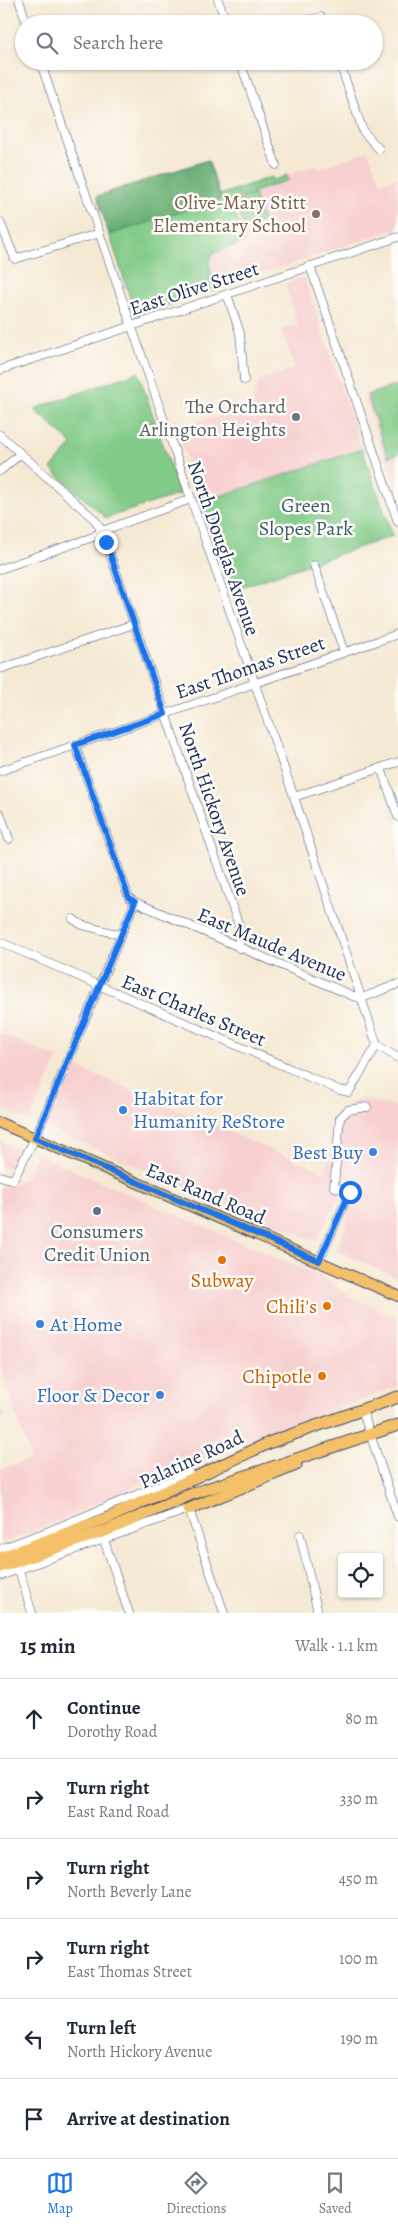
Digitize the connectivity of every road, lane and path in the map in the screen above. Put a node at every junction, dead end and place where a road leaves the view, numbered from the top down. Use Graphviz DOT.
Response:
graph roads {
  1 [pos="19,0"];
  2 [pos="218,0"];
  3 [pos="25,15"];
  4 [pos="224,15"];
  5 [pos="43,70"];
  6 [pos="243,70"];
  7 [pos="342,70"];
  8 [pos="379,149"];
  9 [pos="276,165"];
  10 [pos="0,222"];
  11 [pos="100,233"];
  12 [pos="398,239"];
  13 [pos="310,266"];
  14 [pos="227,294"];
  15 [pos="131,326"];
  16 [pos="0,370"];
  17 [pos="244,380"];
  18 [pos="0,435"];
  19 [pos="20,454"];
  20 [pos="0,471"];
  21 [pos="190,499"];
  22 [pos="398,522"];
  23 [pos="102,531"];
  24 [pos="314,565"];
  25 [pos="0,569"];
  26 [pos="134,624"];
  27 [pos="398,634"];
  28 [pos="344,652"];
  29 [pos="0,669"];
  30 [pos="254,684"];
  31 [pos="165,714"];
  32 [pos="75,745"];
  33 [pos="398,762"];
  34 [pos="381,768"];
  35 [pos="0,770"];
  36 [pos="294,797"];
  37 [pos="0,813"];
  38 [pos="398,817"];
  39 [pos="9,839"];
  40 [pos="135,902"];
  41 [pos="73,919"];
  42 [pos="121,935"];
  43 [pos="0,942"];
  44 [pos="239,948"];
  45 [pos="398,984"];
  46 [pos="98,986"];
  47 [pos="362,998"];
  48 [pos="377,1045"];
  49 [pos="398,1058"];
  50 [pos="367,1107"];
  51 [pos="0,1123"];
  52 [pos="35,1138"];
  53 [pos="0,1176"];
  54 [pos="319,1261"];
  55 [pos="398,1296"];
  56 [pos="398,1397"];
  57 [pos="362,1410"];
  58 [pos="398,1426"];
  59 [pos="371,1434"];
  60 [pos="271,1442"];
  61 [pos="310,1455"];
  62 [pos="189,1473"];
  63 [pos="189,1509"];
  64 [pos="398,1518"];
  65 [pos="300,1535"];
  66 [pos="104,1540"];
  67 [pos="0,1549"];
  68 [pos="0,1558"];
  69 [pos="0,1567"];
  70 [pos="19,1570"];
  71 [pos="0,1576"];
  72 [pos="32,1613"];
  73 [pos="129,1613"];
  74 [pos="224,1613"];
  75 [pos="318,1613"];
  1 -- 3 [label="street"];
  2 -- 4 [label="street"];
  5 -- 11 [label="street, North Douglas Avenue"];
  6 -- 9 [label="street"];
  7 -- 8 [label="street"];
  10 -- 11 [label="street"];
  11 -- 15 [label="street, North Douglas Avenue"];
  12 -- 13 [label="street, East Olive Street"];
  13 -- 14 [label="street, East Olive Street"];
  13 -- 22 [label="street"];
  14 -- 15 [label="street, East Olive Street"];
  14 -- 17 [label="street"];
  15 -- 16 [label="street, East Olive Street"];
  15 -- 21 [label="street, North Douglas Avenue"];
  18 -- 19 [label="street, North Hickory Avenue"];
  19 -- 20 [label="street"];
  19 -- 23 [label="street, North Hickory Avenue"];
  21 -- 23 [label="street"];
  21 -- 30 [label="street, North Douglas Avenue"];
  23 -- 25 [label="street"];
  23 -- 26 [label="street, North Hickory Avenue"];
  24 -- 28 [label="street"];
  26 -- 29 [label="street"];
  26 -- 31 [label="street, North Hickory Avenue"];
  27 -- 28 [label="street, East Thomas Street"];
  28 -- 30 [label="street, East Thomas Street"];
  30 -- 31 [label="street, East Thomas Street"];
  30 -- 36 [label="street, North Douglas Avenue"];
  31 -- 32 [label="street, East Thomas Street"];
  31 -- 44 [label="street, North Hickory Avenue"];
  32 -- 35 [label="street, East Thomas Street"];
  32 -- 40 [label="street"];
  33 -- 34 [label="street"];
  34 -- 36 [label="street"];
  34 -- 38 [label="street"];
  36 -- 47 [label="street, North Douglas Avenue"];
  37 -- 39 [label="street"];
  40 -- 42 [label="street"];
  40 -- 44 [label="street, East Maude Avenue"];
  41 -- 42 [label="street"];
  42 -- 46 [label="street"];
  43 -- 46 [label="street, East Charles Street"];
  44 -- 47 [label="street, East Maude Avenue"];
  45 -- 47 [label="street, East Maude Avenue"];
  46 -- 48 [label="street, East Charles Street"];
  46 -- 52 [label="street"];
  47 -- 48 [label="street, North Douglas Avenue"];
  48 -- 49 [label="street"];
  50 -- 54 [label="street"];
  51 -- 52 [label="main road, East Rand Road"];
  52 -- 53 [label="street"];
  52 -- 54 [label="main road, East Rand Road"];
  54 -- 55 [label="main road, East Rand Road"];
  56 -- 57 [label="highway, Palatine Road"];
  57 -- 59 [label="street"];
  57 -- 60 [label="highway, Palatine Road"];
  58 -- 59 [label="highway, Palatine Road"];
  59 -- 61 [label="highway, Palatine Road"];
  59 -- 64 [label="street"];
  60 -- 62 [label="highway"];
  60 -- 68 [label="highway, Palatine Road"];
  61 -- 63 [label="highway"];
  61 -- 69 [label="highway, Palatine Road"];
  62 -- 67 [label="street"];
  63 -- 66 [label="street"];
  63 -- 74 [label="street"];
  65 -- 75 [label="street"];
  66 -- 70 [label="street"];
  66 -- 73 [label="street"];
  70 -- 71 [label="street"];
  70 -- 72 [label="street"];
}
